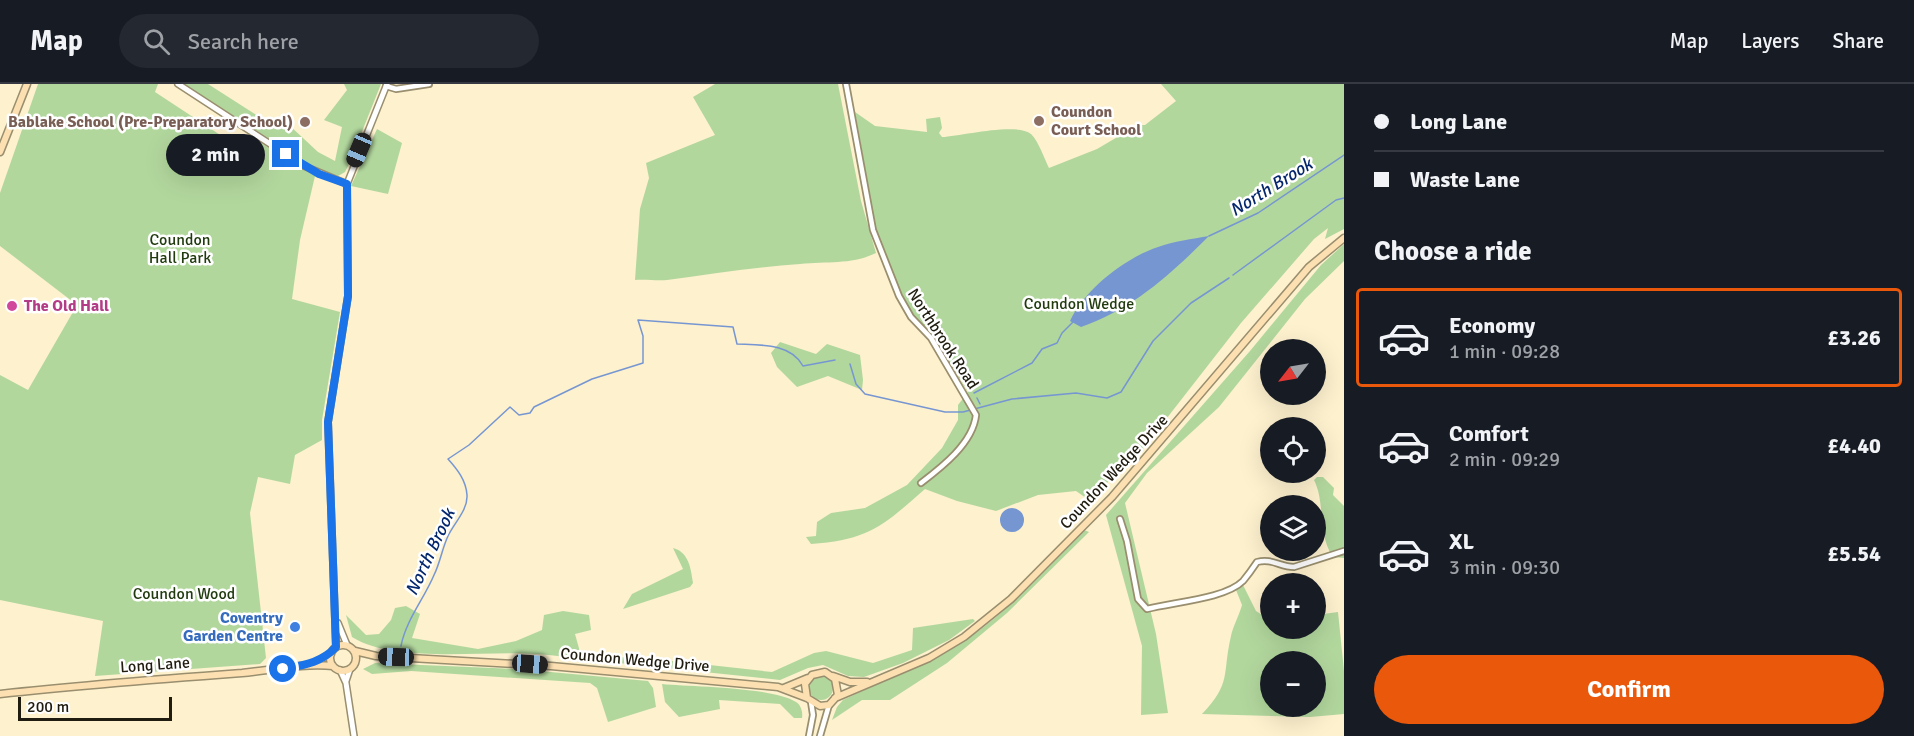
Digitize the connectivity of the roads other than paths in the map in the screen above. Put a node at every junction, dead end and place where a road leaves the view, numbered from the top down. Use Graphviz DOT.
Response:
graph roads {
  1 [pos="27,84"];
  2 [pos="178,84"];
  3 [pos="429,84"];
  4 [pos="846,84"];
  5 [pos="386,85"];
  6 [pos="0,152"];
  7 [pos="347,184"];
  8 [pos="1344,238"];
  9 [pos="921,483"];
  10 [pos="1120,519"];
  11 [pos="1344,551"];
  12 [pos="336,615"];
  13 [pos="347,645"];
  14 [pos="336,647"];
  15 [pos="355,651"];
  16 [pos="331,654"];
  17 [pos="376,656"];
  18 [pos="312,664"];
  19 [pos="333,666"];
  20 [pos="352,667"];
  21 [pos="340,670"];
  22 [pos="832,676"];
  23 [pos="808,678"];
  24 [pos="869,682"];
  25 [pos="346,683"];
  26 [pos="784,688"];
  27 [pos="0,694"];
  28 [pos="836,698"];
  29 [pos="809,700"];
  30 [pos="829,705"];
  31 [pos="354,736"];
  32 [pos="808,736"];
  33 [pos="820,736"];
  1 -- 6 [label="main road"];
  2 -- 7 [label="street"];
  3 -- 5 [label="street"];
  4 -- 9 [label="street, Northbrook Road"];
  5 -- 7 [label="street"];
  7 -- 12 [label="street"];
  8 -- 24 [label="main road, Coundon Wedge Drive"];
  10 -- 11 [label="street"];
  12 -- 13 [label="street"];
  12 -- 14 [label="street"];
  13 -- 14 [label="main road"];
  13 -- 15 [label="main road"];
  14 -- 16 [label="main road"];
  15 -- 17 [label="main road, Coundon Wedge Drive"];
  15 -- 20 [label="main road"];
  16 -- 18 [label="main road, Long Lane"];
  16 -- 19 [label="main road"];
  17 -- 20 [label="main road, Coundon Wedge Drive"];
  17 -- 26 [label="main road, Coundon Wedge Drive"];
  18 -- 19 [label="main road, Long Lane"];
  18 -- 27 [label="main road, Long Lane"];
  19 -- 21 [label="main road"];
  20 -- 21 [label="main road"];
  20 -- 25 [label="street"];
  21 -- 25 [label="street"];
  22 -- 23 [label="main road, Coundon Wedge Drive"];
  22 -- 24 [label="main road, Coundon Wedge Drive"];
  22 -- 28 [label="main road"];
  23 -- 26 [label="main road, Coundon Wedge Drive"];
  23 -- 29 [label="main road"];
  24 -- 28 [label="main road, Coundon Wedge Drive"];
  25 -- 31 [label="street"];
  26 -- 29 [label="main road, Coundon Wedge Drive"];
  28 -- 30 [label="main road, Coundon Wedge Drive"];
  29 -- 30 [label="main road, Coundon Wedge Drive"];
  29 -- 32 [label="street"];
  30 -- 33 [label="street"];
}
